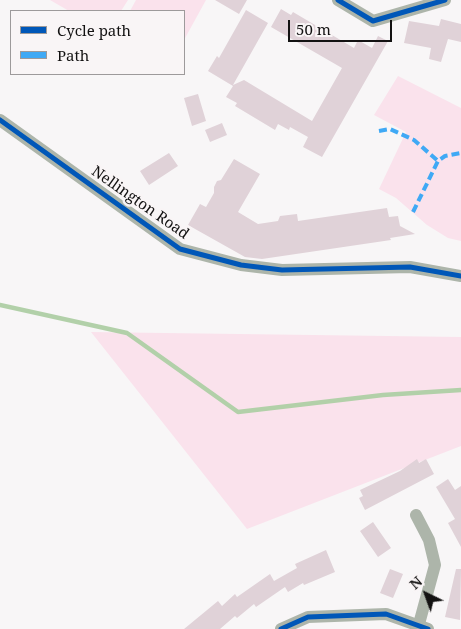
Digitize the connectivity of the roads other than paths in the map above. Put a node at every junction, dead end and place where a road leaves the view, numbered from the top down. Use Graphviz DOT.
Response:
graph roads {
  1 [pos="338,0"];
  2 [pos="445,0"];
  3 [pos="0,120"];
  4 [pos="461,276"];
  5 [pos="416,515"];
  6 [pos="424,626"];
  7 [pos="281,629"];
  1 -- 2 [label="street"];
  3 -- 4 [label="street, Nellington Road"];
  5 -- 6 [label="street"];
  6 -- 7 [label="street"];
}
